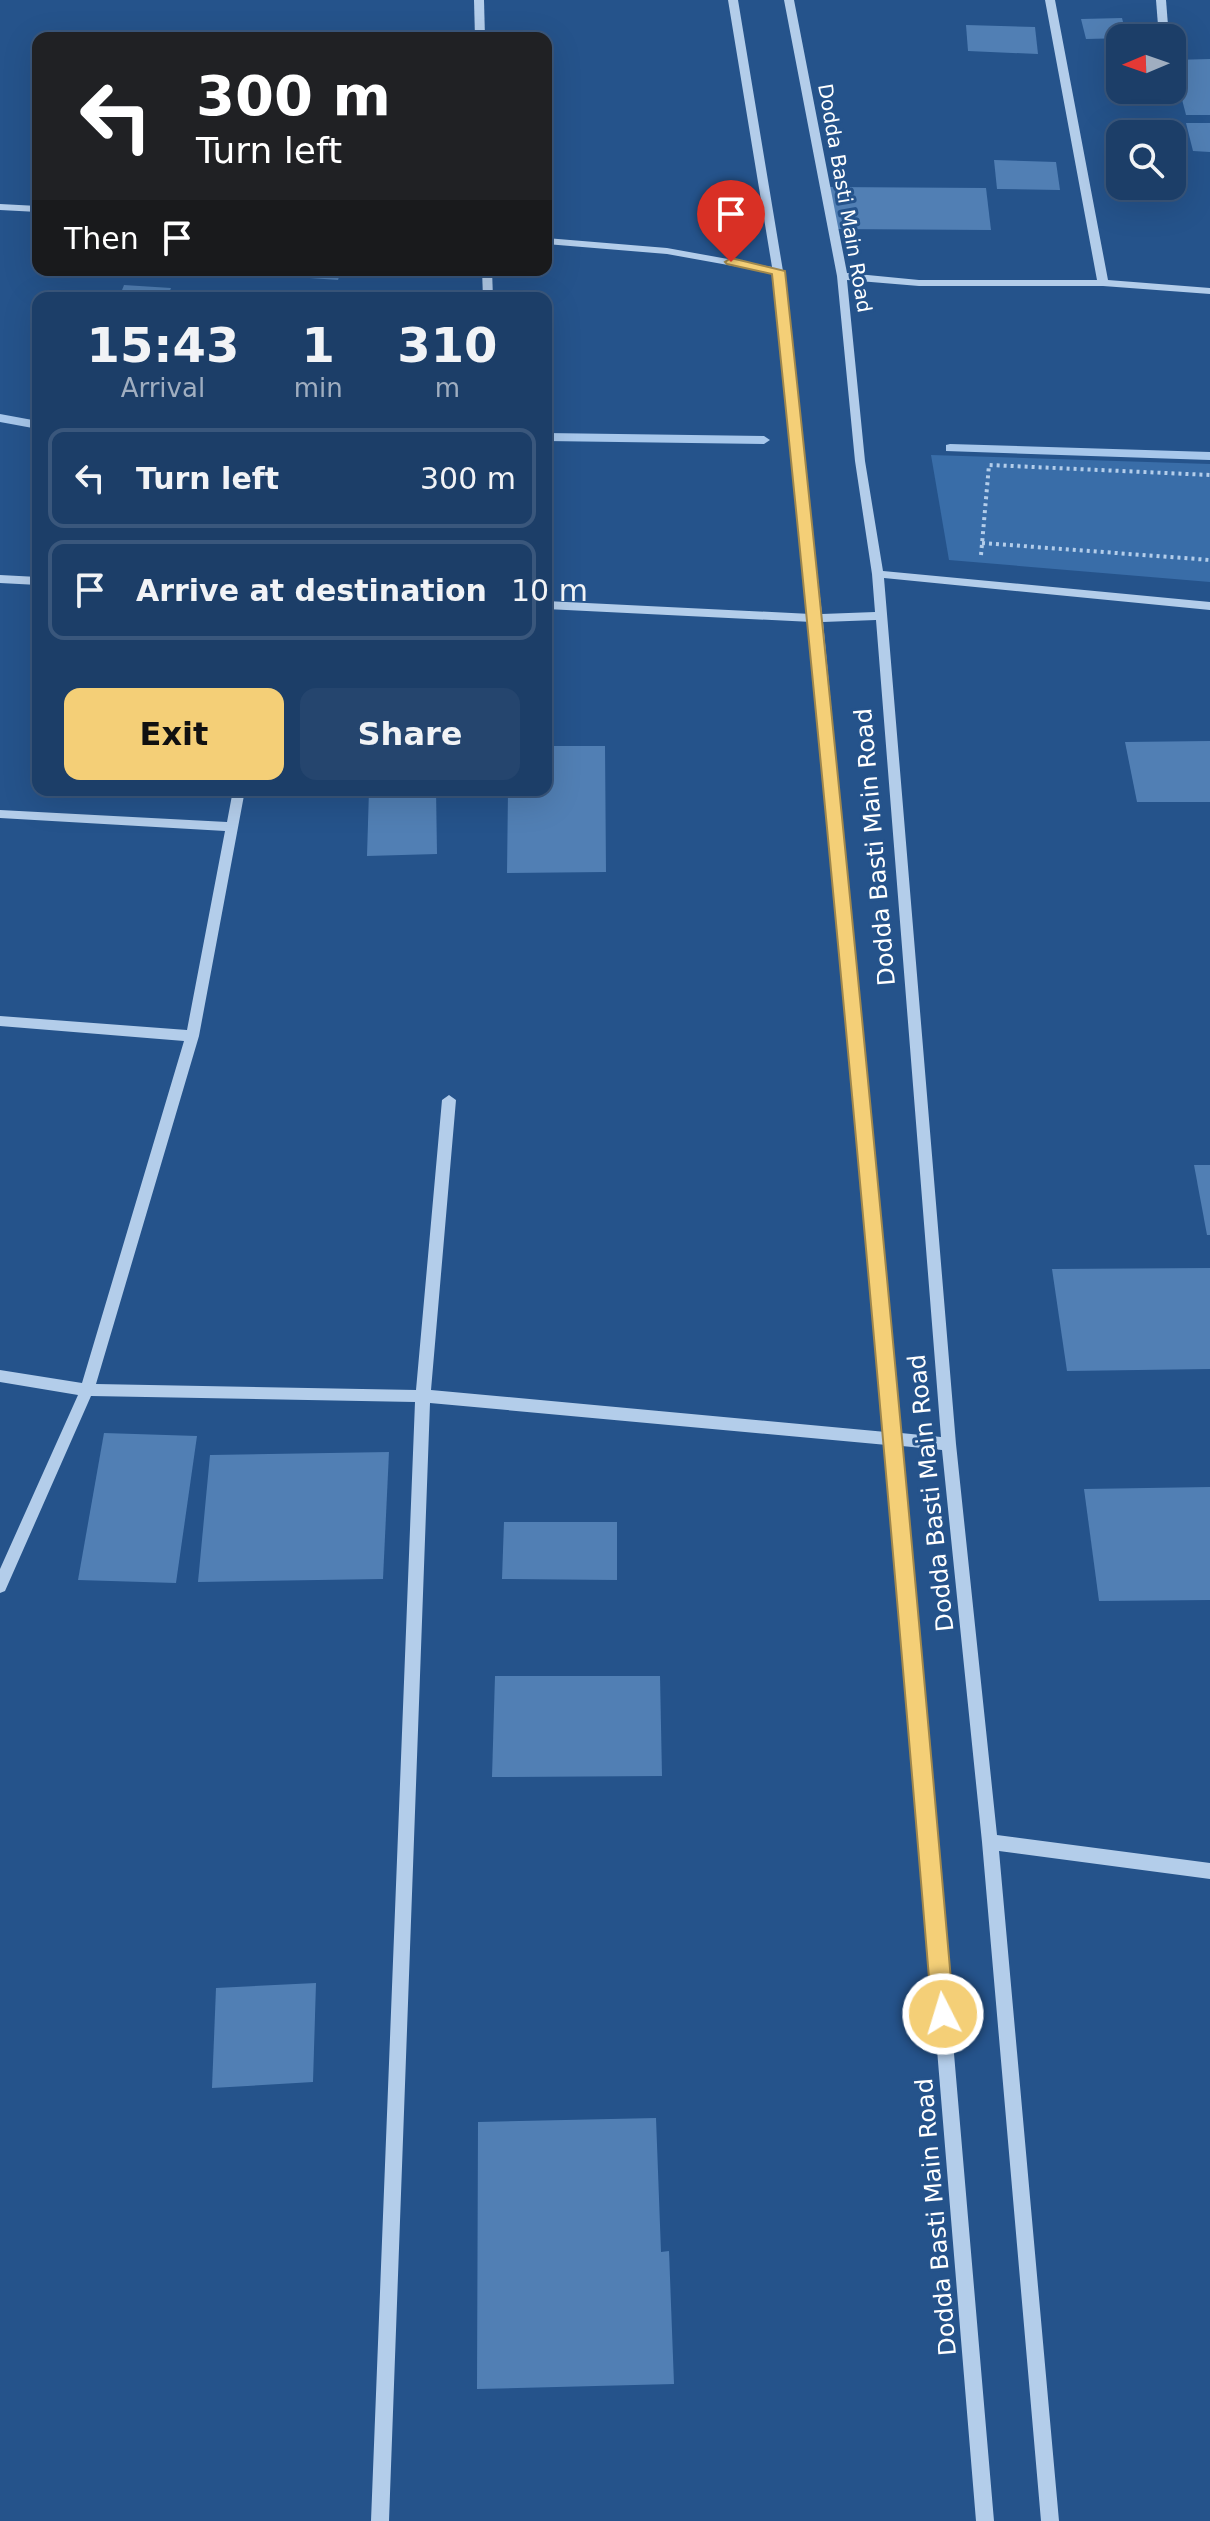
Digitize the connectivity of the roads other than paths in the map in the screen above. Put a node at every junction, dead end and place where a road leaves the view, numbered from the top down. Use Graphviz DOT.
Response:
graph roads {
  1 [pos="479,0"];
  2 [pos="733,0"];
  3 [pos="789,0"];
  4 [pos="1050,0"];
  5 [pos="1161,0"];
  6 [pos="1163,24"];
  7 [pos="480,32"];
  8 [pos="0,207"];
  9 [pos="32,209"];
  10 [pos="552,241"];
  11 [pos="778,271"];
  12 [pos="842,276"];
  13 [pos="1103,283"];
  14 [pos="1210,291"];
  15 [pos="878,574"];
  16 [pos="0,579"];
  17 [pos="32,581"];
  18 [pos="552,605"];
  19 [pos="1210,606"];
  20 [pos="880,616"];
  21 [pos="817,618"];
  22 [pos="238,796"];
  23 [pos="0,814"];
  24 [pos="232,827"];
  25 [pos="0,1021"];
  26 [pos="192,1036"];
  27 [pos="449,1100"];
  28 [pos="0,1376"];
  29 [pos="87,1390"];
  30 [pos="423,1396"];
  31 [pos="894,1438"];
  32 [pos="949,1444"];
  33 [pos="0,1586"];
  34 [pos="990,1842"];
  35 [pos="1210,1871"];
  36 [pos="380,2521"];
  37 [pos="985,2521"];
  38 [pos="1050,2521"];
  1 -- 7 [label="street"];
  2 -- 11 [label="street, Dodda Basti Main Road"];
  3 -- 12 [label="street, Dodda Basti Main Road"];
  4 -- 13 [label="street"];
  5 -- 6 [label="street"];
  8 -- 9 [label="street"];
  10 -- 11 [label="street"];
  11 -- 21 [label="street, Dodda Basti Main Road"];
  12 -- 13 [label="street"];
  12 -- 15 [label="street, Dodda Basti Main Road"];
  13 -- 14 [label="street"];
  15 -- 19 [label="street"];
  15 -- 20 [label="street, Dodda Basti Main Road"];
  16 -- 17 [label="street"];
  18 -- 21 [label="street"];
  20 -- 21 [label="street"];
  20 -- 32 [label="street, Dodda Basti Main Road"];
  21 -- 31 [label="street, Dodda Basti Main Road"];
  22 -- 24 [label="street"];
  23 -- 24 [label="street"];
  24 -- 26 [label="street"];
  25 -- 26 [label="street"];
  26 -- 29 [label="street"];
  27 -- 30 [label="street"];
  28 -- 29 [label="street"];
  29 -- 30 [label="street"];
  29 -- 33 [label="street"];
  30 -- 31 [label="street"];
  30 -- 36 [label="street"];
  31 -- 32 [label="street"];
  31 -- 37 [label="street, Dodda Basti Main Road"];
  32 -- 34 [label="street, Dodda Basti Main Road"];
  34 -- 35 [label="street"];
  34 -- 38 [label="street, Dodda Basti Main Road"];
}
